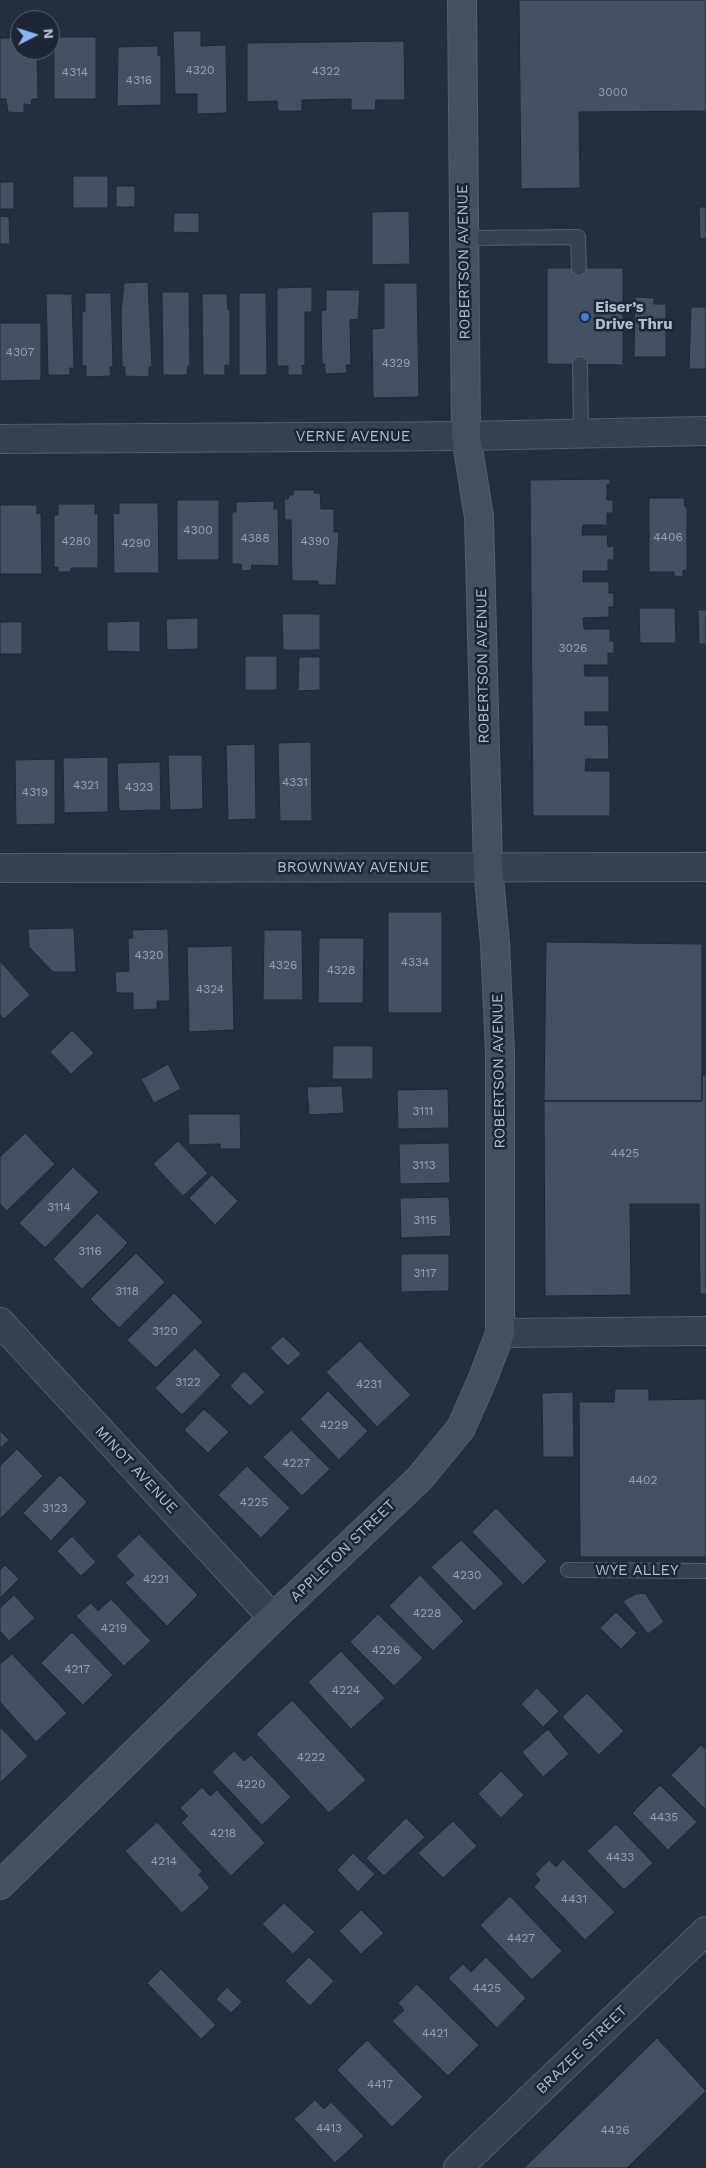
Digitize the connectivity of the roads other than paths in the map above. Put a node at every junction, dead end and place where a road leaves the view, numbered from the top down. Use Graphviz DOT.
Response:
graph roads {
  1 [pos="462,0"];
  2 [pos="464,238"];
  3 [pos="579,268"];
  4 [pos="580,364"];
  5 [pos="706,431"];
  6 [pos="582,433"];
  7 [pos="466,436"];
  8 [pos="0,439"];
  9 [pos="706,867"];
  10 [pos="0,868"];
  11 [pos="488,868"];
  12 [pos="0,1322"];
  13 [pos="706,1331"];
  14 [pos="500,1333"];
  15 [pos="568,1570"];
  16 [pos="706,1571"];
  17 [pos="273,1618"];
  18 [pos="0,1885"];
  19 [pos="706,1931"];
  20 [pos="458,2168"];
  1 -- 2 [label="street, ROBERTSON AVENUE"];
  2 -- 3 [label="lane"];
  2 -- 7 [label="street, ROBERTSON AVENUE"];
  4 -- 6 [label="lane"];
  5 -- 6 [label="street, VERNE AVENUE"];
  6 -- 7 [label="street, VERNE AVENUE"];
  7 -- 8 [label="street, VERNE AVENUE"];
  7 -- 11 [label="street, ROBERTSON AVENUE"];
  9 -- 11 [label="street, BROWNWAY AVENUE"];
  10 -- 11 [label="street, BROWNWAY AVENUE"];
  11 -- 14 [label="street, ROBERTSON AVENUE"];
  12 -- 17 [label="street, MINOT AVENUE"];
  13 -- 14 [label="street"];
  14 -- 17 [label="street, APPLETON STREET"];
  15 -- 16 [label="lane, WYE ALLEY"];
  17 -- 18 [label="street, APPLETON STREET"];
  19 -- 20 [label="street, BRAZEE STREET"];
}
